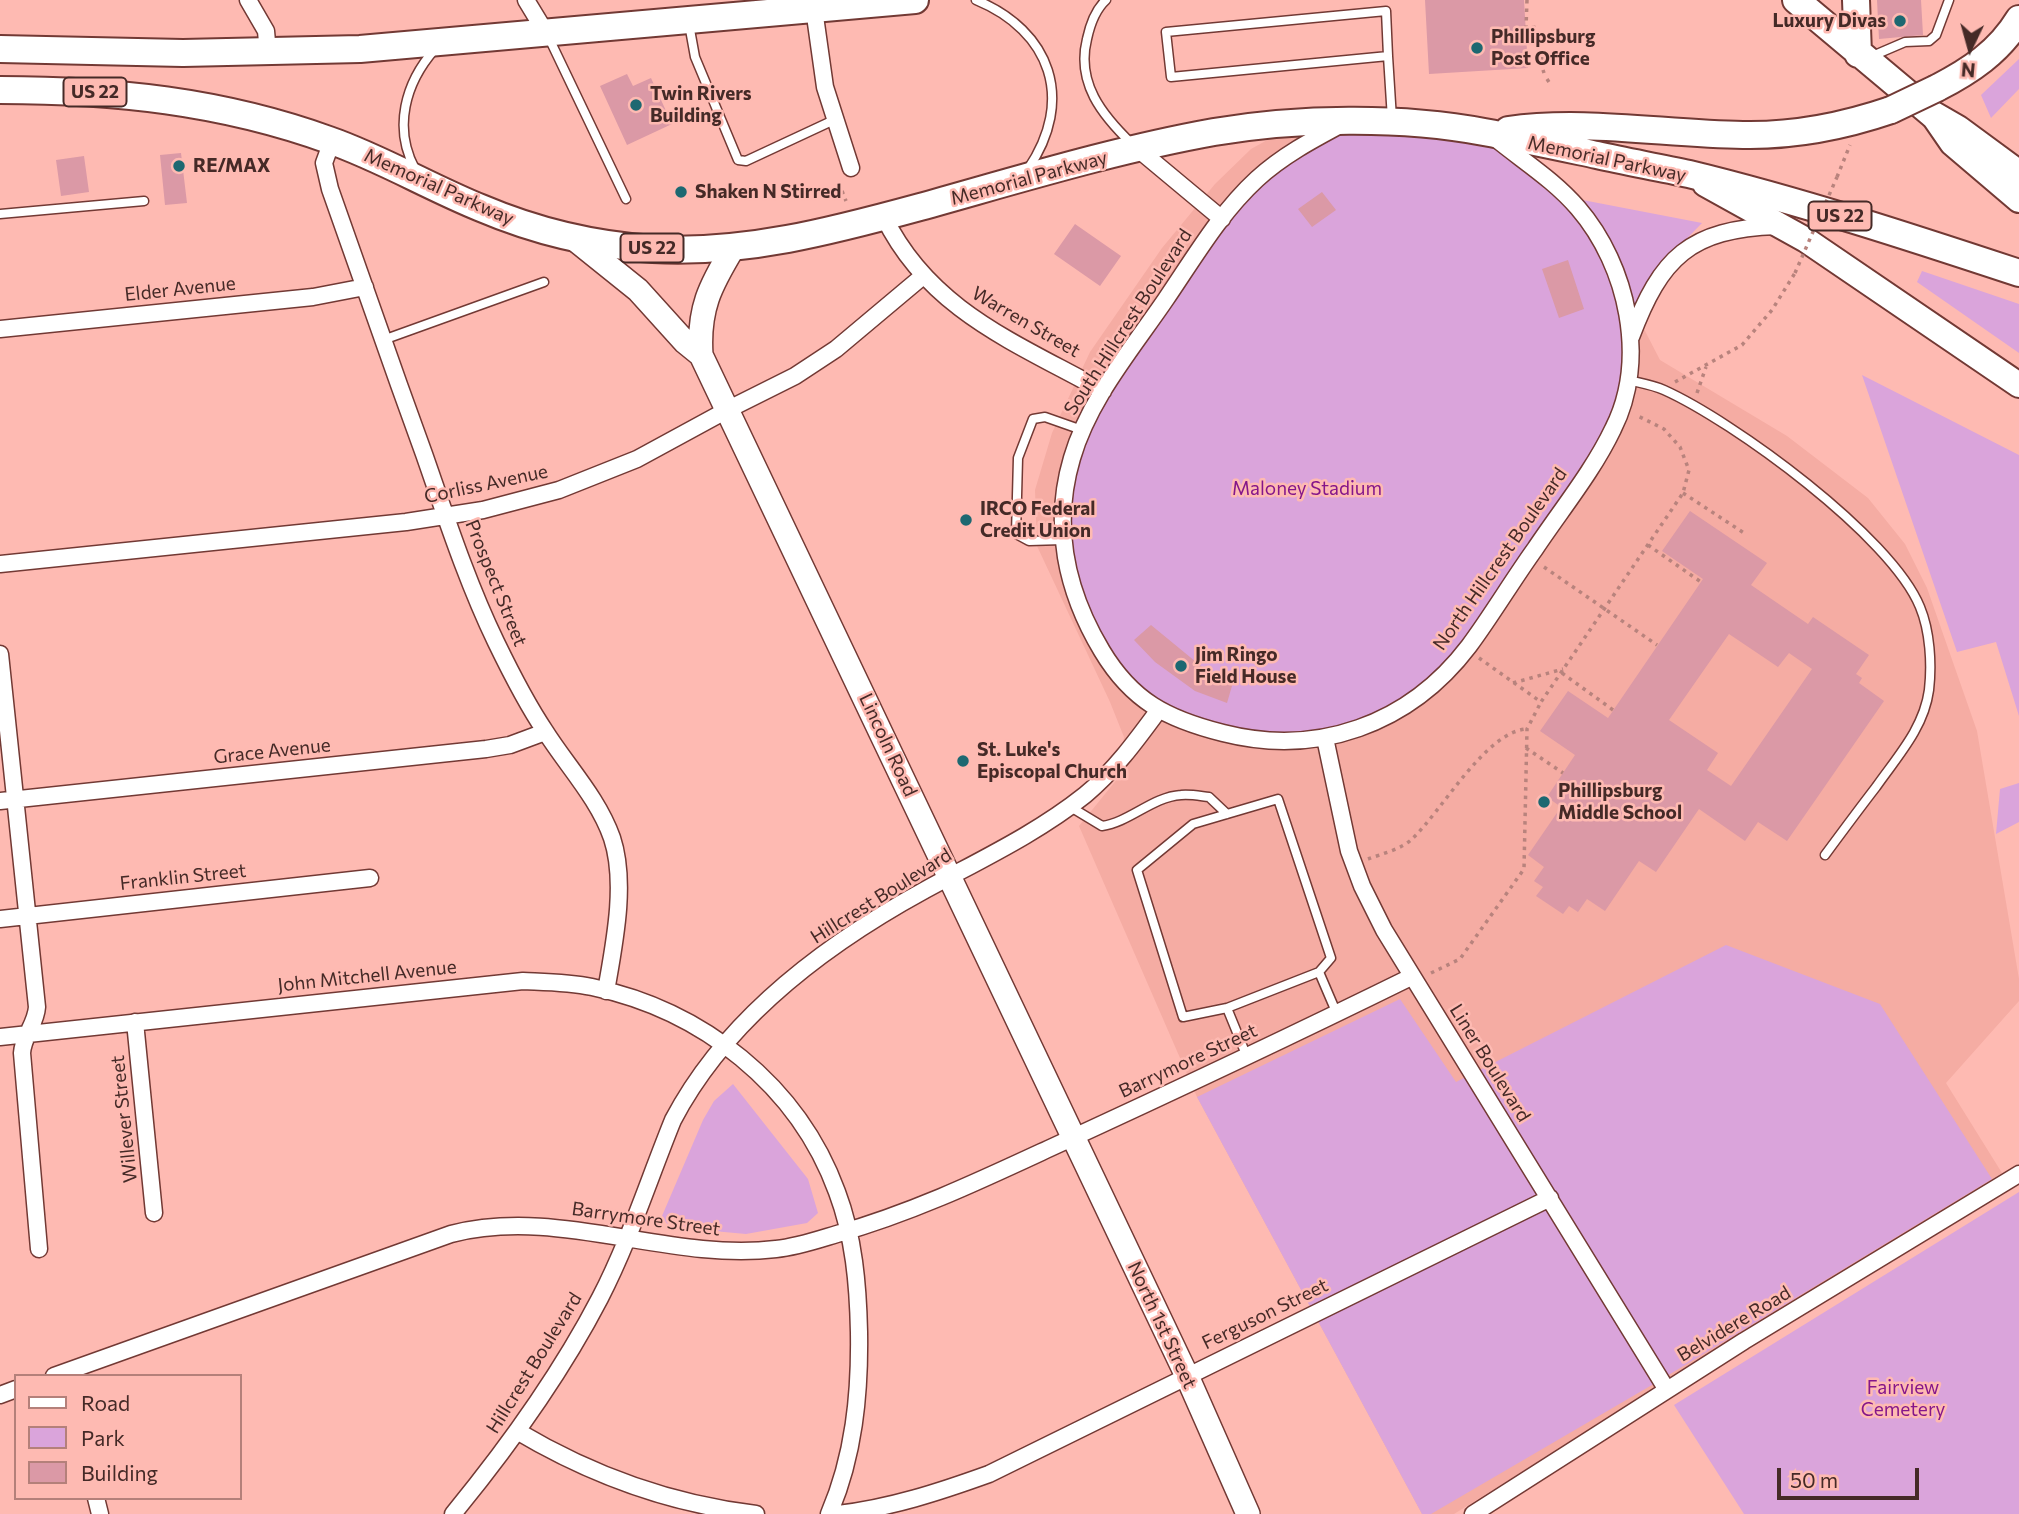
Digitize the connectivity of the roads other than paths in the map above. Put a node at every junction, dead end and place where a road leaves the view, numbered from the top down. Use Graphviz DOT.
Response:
graph roads {
  1 [pos="248,0"];
  2 [pos="526,0"];
  3 [pos="915,0"];
  4 [pos="976,0"];
  5 [pos="1106,0"];
  6 [pos="1796,0"];
  7 [pos="1856,0"];
  8 [pos="1949,0"];
  9 [pos="814,9"];
  10 [pos="2019,19"];
  11 [pos="689,21"];
  12 [pos="547,33"];
  13 [pos="442,42"];
  14 [pos="0,49"];
  15 [pos="268,53"];
  16 [pos="1388,56"];
  17 [pos="1861,57"];
  18 [pos="0,90"];
  19 [pos="1932,114"];
  20 [pos="834,120"];
  21 [pos="1347,122"];
  22 [pos="1392,122"];
  23 [pos="1487,133"];
  24 [pos="332,141"];
  25 [pos="1138,149"];
  26 [pos="851,168"];
  27 [pos="1685,173"];
  28 [pos="2019,174"];
  29 [pos="1020,180"];
  30 [pos="422,182"];
  31 [pos="626,198"];
  32 [pos="2019,200"];
  33 [pos="144,201"];
  34 [pos="0,214"];
  35 [pos="884,217"];
  36 [pos="1222,219"];
  37 [pos="1782,226"];
  38 [pos="572,237"];
  39 [pos="733,248"];
  40 [pos="2019,272"];
  41 [pos="923,276"];
  42 [pos="544,282"];
  43 [pos="365,287"];
  44 [pos="0,329"];
  45 [pos="1631,337"];
  46 [pos="383,340"];
  47 [pos="701,355"];
  48 [pos="1628,380"];
  49 [pos="2019,385"];
  50 [pos="1103,391"];
  51 [pos="729,409"];
  52 [pos="1082,430"];
  53 [pos="446,516"];
  54 [pos="1063,540"];
  55 [pos="0,564"];
  56 [pos="0,654"];
  57 [pos="1158,711"];
  58 [pos="545,732"];
  59 [pos="1325,738"];
  60 [pos="8,800"];
  61 [pos="1069,806"];
  62 [pos="1227,814"];
  63 [pos="1825,855"];
  64 [pos="951,877"];
  65 [pos="370,878"];
  66 [pos="27,915"];
  67 [pos="0,919"];
  68 [pos="1319,972"];
  69 [pos="1411,977"];
  70 [pos="606,991"];
  71 [pos="1227,1008"];
  72 [pos="1337,1014"];
  73 [pos="135,1022"];
  74 [pos="26,1034"];
  75 [pos="0,1037"];
  76 [pos="725,1045"];
  77 [pos="1247,1057"];
  78 [pos="1073,1137"];
  79 [pos="2019,1174"];
  80 [pos="1550,1198"];
  81 [pos="154,1213"];
  82 [pos="848,1231"];
  83 [pos="626,1238"];
  84 [pos="39,1249"];
  85 [pos="73,1372"];
  86 [pos="1186,1376"];
  87 [pos="1667,1390"];
  88 [pos="517,1431"];
  89 [pos="453,1514"];
  90 [pos="756,1514"];
  91 [pos="829,1514"];
  92 [pos="838,1514"];
  93 [pos="1248,1514"];
  94 [pos="1473,1514"];
  1 -- 15 [label="street"];
  2 -- 12 [label="street"];
  3 -- 9 [label="highway, US 22"];
  4 -- 29 [label="lane"];
  5 -- 25 [label="lane"];
  6 -- 17 [label="highway"];
  7 -- 17 [label="highway"];
  8 -- 17 [label="lane"];
  9 -- 11 [label="highway, US 22"];
  9 -- 20 [label="street"];
  10 -- 23 [label="highway, bridge"];
  11 -- 12 [label="highway, US 22"];
  11 -- 20 [label="lane"];
  12 -- 13 [label="highway, US 22"];
  12 -- 31 [label="lane"];
  13 -- 15 [label="highway, US 22"];
  13 -- 30 [label="lane"];
  14 -- 15 [label="highway, US 22"];
  16 -- 16 [label="lane"];
  16 -- 22 [label="lane"];
  17 -- 19 [label="highway"];
  18 -- 24 [label="highway, Memorial Parkway / US 22"];
  19 -- 28 [label="highway"];
  19 -- 32 [label="main road"];
  20 -- 26 [label="street"];
  21 -- 22 [label="highway, Memorial Parkway / US 22"];
  21 -- 25 [label="highway, Memorial Parkway / US 22"];
  21 -- 36 [label="street, South Hillcrest Boulevard"];
  22 -- 23 [label="highway, Memorial Parkway / US 22"];
  23 -- 27 [label="highway, Memorial Parkway / US 22"];
  23 -- 45 [label="street, North Hillcrest Boulevard"];
  24 -- 30 [label="highway, Memorial Parkway / US 22"];
  24 -- 43 [label="street, Prospect Street"];
  25 -- 29 [label="highway, Memorial Parkway / US 22"];
  25 -- 36 [label="street"];
  27 -- 37 [label="main road, Memorial Parkway"];
  27 -- 40 [label="highway, US 22"];
  29 -- 35 [label="highway, Memorial Parkway / US 22"];
  30 -- 38 [label="highway, Memorial Parkway / US 22"];
  33 -- 34 [label="lane"];
  35 -- 39 [label="highway, Memorial Parkway / US 22"];
  35 -- 41 [label="street, Warren Street"];
  36 -- 50 [label="street, South Hillcrest Boulevard"];
  37 -- 45 [label="street, North Hillcrest Boulevard"];
  37 -- 49 [label="main road, Memorial Parkway"];
  38 -- 39 [label="highway, Memorial Parkway / US 22"];
  38 -- 47 [label="main road, Lincoln Road"];
  39 -- 47 [label="main road, Lincoln Road"];
  41 -- 50 [label="street, Warren Street"];
  41 -- 51 [label="street, Corliss Avenue"];
  42 -- 46 [label="lane"];
  43 -- 44 [label="street, Elder Avenue"];
  43 -- 46 [label="street, Prospect Street"];
  45 -- 48 [label="street, North Hillcrest Boulevard"];
  46 -- 53 [label="street, Prospect Street"];
  47 -- 51 [label="main road, Lincoln Road"];
  48 -- 59 [label="street, North Hillcrest Boulevard"];
  48 -- 63 [label="lane"];
  50 -- 52 [label="street, South Hillcrest Boulevard"];
  51 -- 53 [label="street, Corliss Avenue"];
  51 -- 64 [label="main road, Lincoln Road"];
  52 -- 54 [label="street, South Hillcrest Boulevard"];
  52 -- 54 [label="lane"];
  53 -- 55 [label="street, Corliss Avenue"];
  53 -- 58 [label="street, Prospect Street"];
  54 -- 57 [label="street, South Hillcrest Boulevard"];
  56 -- 60 [label="street"];
  57 -- 59 [label="street, North Hillcrest Boulevard"];
  57 -- 61 [label="street, Hillcrest Boulevard"];
  58 -- 60 [label="street, Grace Avenue"];
  58 -- 70 [label="street, Prospect Street"];
  59 -- 69 [label="street, Liner Boulevard"];
  60 -- 66 [label="street"];
  61 -- 62 [label="lane"];
  61 -- 64 [label="street, Hillcrest Boulevard"];
  62 -- 68 [label="lane"];
  62 -- 71 [label="lane"];
  64 -- 76 [label="street, Hillcrest Boulevard"];
  64 -- 78 [label="main road, Lincoln Road"];
  65 -- 66 [label="street, Franklin Street"];
  66 -- 67 [label="street, Franklin Street"];
  66 -- 74 [label="street"];
  68 -- 71 [label="lane"];
  68 -- 72 [label="lane"];
  69 -- 72 [label="street, Barrymore Street"];
  69 -- 80 [label="street, Liner Boulevard"];
  70 -- 73 [label="street, John Mitchell Avenue"];
  70 -- 76 [label="street, John Mitchell Avenue"];
  71 -- 77 [label="lane"];
  72 -- 77 [label="street, Barrymore Street"];
  73 -- 74 [label="street, John Mitchell Avenue"];
  73 -- 81 [label="street, Willever Street"];
  74 -- 75 [label="street, John Mitchell Avenue"];
  74 -- 84 [label="street"];
  76 -- 82 [label="street, John Mitchell Avenue"];
  76 -- 83 [label="street, Hillcrest Boulevard"];
  77 -- 78 [label="street, Barrymore Street"];
  78 -- 82 [label="street, Barrymore Street"];
  78 -- 86 [label="main road, North 1st Street"];
  79 -- 87 [label="street, Belvidere Road"];
  80 -- 86 [label="street, Ferguson Street"];
  80 -- 87 [label="street, Liner Boulevard"];
  82 -- 83 [label="street, Barrymore Street"];
  82 -- 91 [label="street, John Mitchell Avenue"];
  83 -- 85 [label="street, Barrymore Street"];
  83 -- 88 [label="street, Hillcrest Boulevard"];
  86 -- 92 [label="street, Ferguson Street"];
  86 -- 93 [label="main road, North 1st Street"];
  87 -- 94 [label="street, Belvidere Road"];
  88 -- 89 [label="street, Hillcrest Boulevard"];
  88 -- 90 [label="street"];
}
